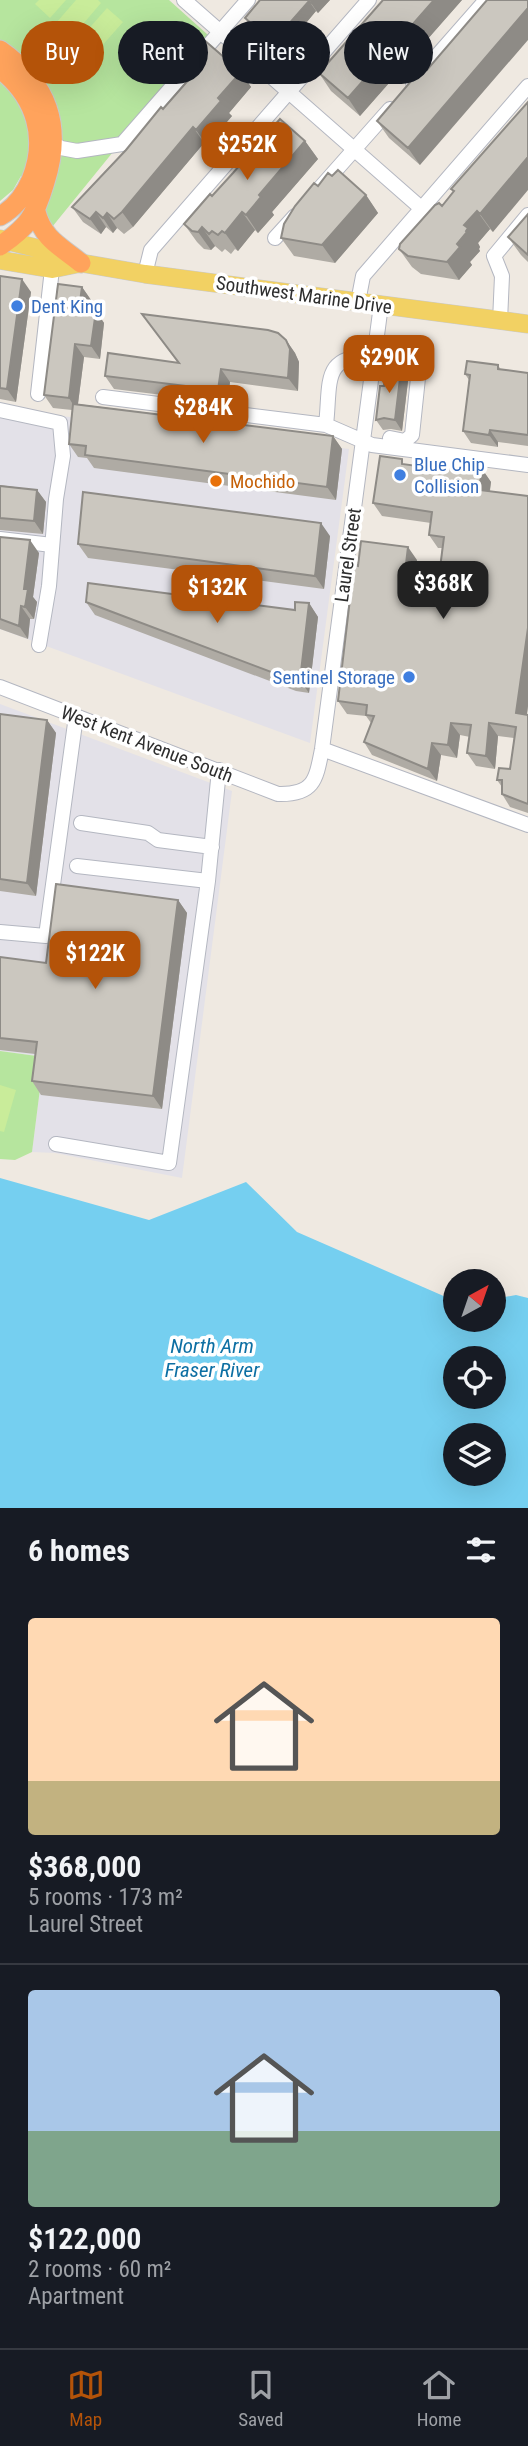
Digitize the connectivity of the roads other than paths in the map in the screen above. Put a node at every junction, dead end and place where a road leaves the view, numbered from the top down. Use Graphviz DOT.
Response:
graph roads {
  1 [pos="184,0"];
  2 [pos="248,0"];
  3 [pos="369,0"];
  4 [pos="486,0"];
  5 [pos="221,32"];
  6 [pos="0,50"];
  7 [pos="0,69"];
  8 [pos="528,86"];
  9 [pos="289,91"];
  10 [pos="53,142"];
  11 [pos="354,149"];
  12 [pos="421,208"];
  13 [pos="36,212"];
  14 [pos="528,215"];
  15 [pos="0,216"];
  16 [pos="275,238"];
  17 [pos="3,242"];
  18 [pos="0,260"];
  19 [pos="81,262"];
  20 [pos="52,269"];
  21 [pos="145,274"];
  22 [pos="358,302"];
  23 [pos="381,305"];
  24 [pos="500,321"];
  25 [pos="528,324"];
  26 [pos="375,356"];
  27 [pos="418,377"];
  28 [pos="38,394"];
  29 [pos="103,397"];
  30 [pos="0,410"];
  31 [pos="326,425"];
  32 [pos="364,438"];
  33 [pos="528,466"];
  34 [pos="0,539"];
  35 [pos="52,545"];
  36 [pos="39,645"];
  37 [pos="0,687"];
  38 [pos="76,716"];
  39 [pos="322,749"];
  40 [pos="219,770"];
  41 [pos="296,795"];
  42 [pos="81,823"];
  43 [pos="528,825"];
  44 [pos="212,847"];
  45 [pos="77,866"];
  46 [pos="208,881"];
  47 [pos="0,932"];
  48 [pos="56,1144"];
  1 -- 5 [label="street"];
  2 -- 5 [label="street"];
  3 -- 9 [label="street"];
  4 -- 11 [label="street"];
  5 -- 9 [label="street"];
  5 -- 10 [label="street"];
  6 -- 10 [label="highway"];
  7 -- 15 [label="highway"];
  8 -- 12 [label="street"];
  9 -- 11 [label="street"];
  9 -- 21 [label="street"];
  10 -- 13 [label="highway"];
  11 -- 12 [label="street"];
  11 -- 16 [label="street"];
  12 -- 22 [label="street"];
  13 -- 17 [label="highway"];
  13 -- 19 [label="highway"];
  14 -- 24 [label="street"];
  17 -- 19 [label="main road, Southwest Marine Drive"];
  18 -- 20 [label="main road, Southwest Marine Drive"];
  19 -- 20 [label="main road, Southwest Marine Drive"];
  19 -- 21 [label="main road, Southwest Marine Drive"];
  20 -- 28 [label="street"];
  21 -- 22 [label="main road, Southwest Marine Drive"];
  22 -- 23 [label="main road, Southwest Marine Drive"];
  23 -- 24 [label="main road, Southwest Marine Drive"];
  23 -- 26 [label="street, Laurel Street"];
  24 -- 25 [label="main road, Southwest Marine Drive"];
  26 -- 31 [label="street"];
  26 -- 32 [label="street, Laurel Street"];
  27 -- 32 [label="street"];
  29 -- 31 [label="street"];
  30 -- 35 [label="street"];
  31 -- 32 [label="street"];
  32 -- 33 [label="street"];
  32 -- 39 [label="street, Laurel Street"];
  34 -- 35 [label="street"];
  35 -- 36 [label="street"];
  37 -- 38 [label="street, West Kent Avenue South"];
  38 -- 40 [label="street, West Kent Avenue South"];
  38 -- 47 [label="street"];
  39 -- 41 [label="street, Laurel Street"];
  39 -- 43 [label="street"];
  40 -- 41 [label="street, West Kent Avenue South"];
  40 -- 44 [label="street"];
  42 -- 44 [label="street"];
  44 -- 46 [label="street"];
  45 -- 46 [label="street"];
  46 -- 48 [label="street"];
}
